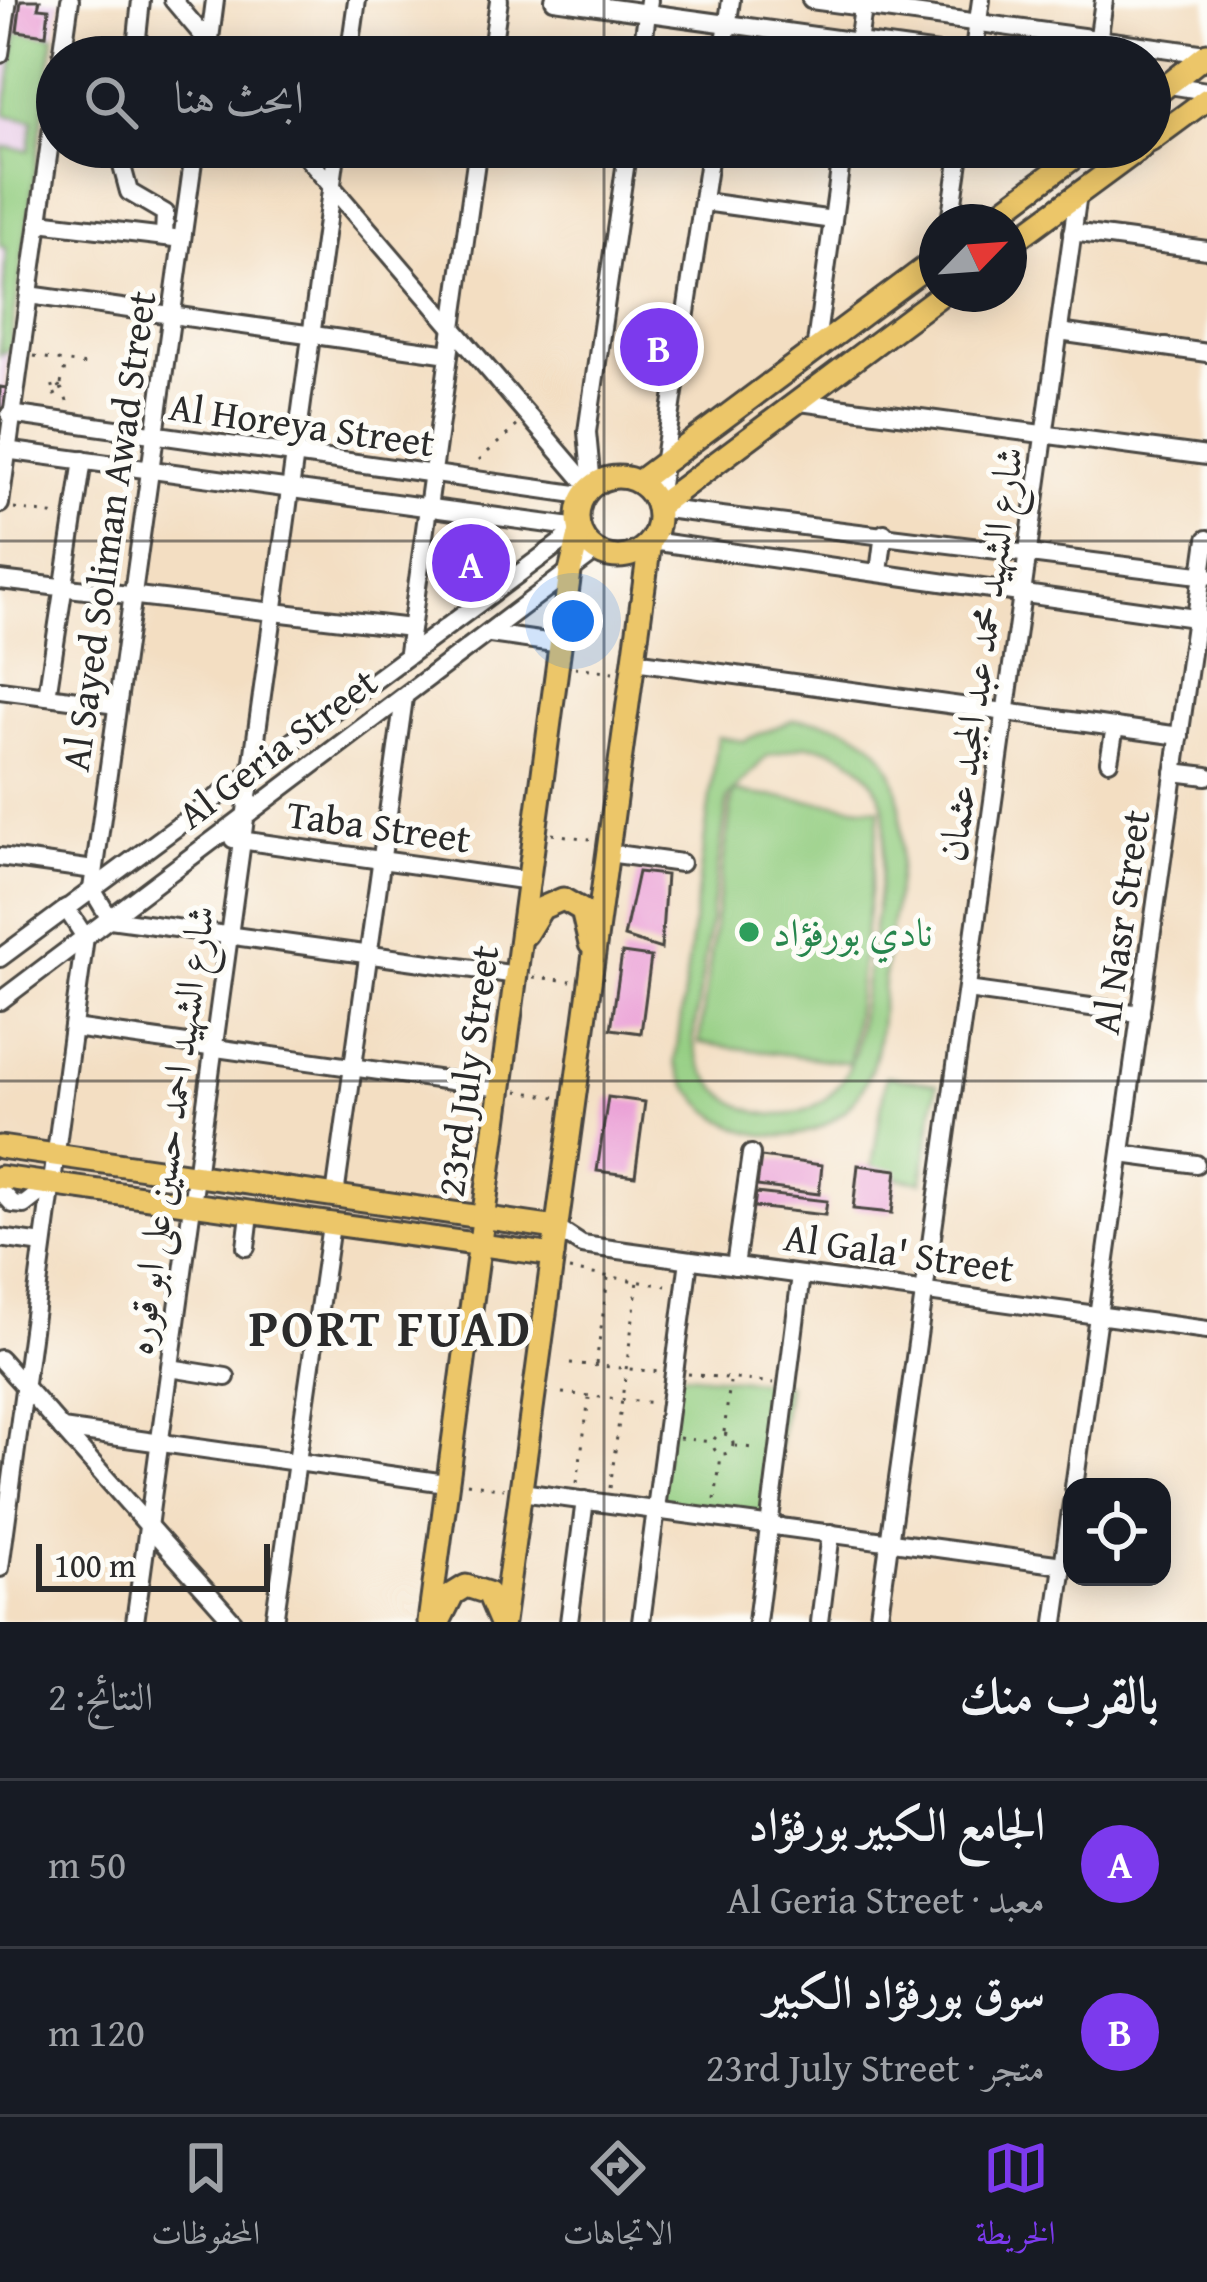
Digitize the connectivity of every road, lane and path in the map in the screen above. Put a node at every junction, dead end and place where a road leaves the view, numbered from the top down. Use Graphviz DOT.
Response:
graph roads {
  1 [pos="8,0"];
  2 [pos="70,0"];
  3 [pos="141,0"];
  4 [pos="172,0"];
  5 [pos="215,0"];
  6 [pos="357,0"];
  7 [pos="499,0"];
  8 [pos="554,0"];
  9 [pos="731,0"];
  10 [pos="812,0"];
  11 [pos="981,0"];
  12 [pos="1104,0"];
  13 [pos="864,4"];
  14 [pos="648,6"];
  15 [pos="978,23"];
  16 [pos="728,24"];
  17 [pos="65,36"];
  18 [pos="137,36"];
  19 [pos="199,36"];
  20 [pos="213,36"];
  21 [pos="352,36"];
  22 [pos="494,36"];
  23 [pos="644,36"];
  24 [pos="726,36"];
  25 [pos="788,36"];
  26 [pos="859,36"];
  27 [pos="975,36"];
  28 [pos="1040,36"];
  29 [pos="1100,36"];
  30 [pos="1171,52"];
  31 [pos="0,54"];
  32 [pos="1207,54"];
  33 [pos="1171,78"];
  34 [pos="1171,90"];
  35 [pos="1207,95"];
  36 [pos="1171,124"];
  37 [pos="49,168"];
  38 [pos="123,168"];
  39 [pos="190,168"];
  40 [pos="316,168"];
  41 [pos="334,168"];
  42 [pos="475,168"];
  43 [pos="625,168"];
  44 [pos="708,168"];
  45 [pos="840,168"];
  46 [pos="958,168"];
  47 [pos="1059,168"];
  48 [pos="1113,168"];
  49 [pos="331,185"];
  50 [pos="1078,194"];
  51 [pos="704,202"];
  52 [pos="953,204"];
  53 [pos="1011,204"];
  54 [pos="833,220"];
  55 [pos="39,222"];
  56 [pos="1027,232"];
  57 [pos="1072,232"];
  58 [pos="173,237"];
  59 [pos="1207,250"];
  60 [pos="919,273"];
  61 [pos="29,295"];
  62 [pos="919,311"];
  63 [pos="171,315"];
  64 [pos="453,328"];
  65 [pos="1059,332"];
  66 [pos="310,335"];
  67 [pos="814,351"];
  68 [pos="1207,353"];
  69 [pos="449,354"];
  70 [pos="29,360"];
  71 [pos="66,362"];
  72 [pos="92,366"];
  73 [pos="60,386"];
  74 [pos="800,402"];
  75 [pos="56,408"];
  76 [pos="71,410"];
  77 [pos="11,414"];
  78 [pos="529,416"];
  79 [pos="1044,435"];
  80 [pos="154,436"];
  81 [pos="6,450"];
  82 [pos="293,455"];
  83 [pos="1207,456"];
  84 [pos="82,460"];
  85 [pos="479,460"];
  86 [pos="667,460"];
  87 [pos="149,468"];
  88 [pos="433,475"];
  89 [pos="638,482"];
  90 [pos="289,488"];
  91 [pos="588,489"];
  92 [pos="0,506"];
  93 [pos="428,507"];
  94 [pos="657,507"];
  95 [pos="74,517"];
  96 [pos="580,529"];
  97 [pos="884,533"];
  98 [pos="1207,539"];
  99 [pos="650,541"];
  100 [pos="596,551"];
  101 [pos="1028,552"];
  102 [pos="570,572"];
  103 [pos="879,572"];
  104 [pos="1204,576"];
  105 [pos="0,580"];
  106 [pos="64,587"];
  107 [pos="1022,593"];
  108 [pos="132,595"];
  109 [pos="272,611"];
  110 [pos="1202,619"];
  111 [pos="411,628"];
  112 [pos="490,634"];
  113 [pos="408,652"];
  114 [pos="560,654"];
  115 [pos="633,668"];
  116 [pos="0,690"];
  117 [pos="47,696"];
  118 [pos="404,698"];
  119 [pos="117,705"];
  120 [pos="1006,712"];
  121 [pos="1115,727"];
  122 [pos="1180,736"];
  123 [pos="1109,761"];
  124 [pos="251,769"];
  125 [pos="1174,772"];
  126 [pos="1207,776"];
  127 [pos="245,818"];
  128 [pos="536,831"];
  129 [pos="218,837"];
  130 [pos="242,840"];
  131 [pos="609,848"];
  132 [pos="0,857"];
  133 [pos="381,860"];
  134 [pos="681,863"];
  135 [pos="93,879"];
  136 [pos="529,881"];
  137 [pos="66,908"];
  138 [pos="110,919"];
  139 [pos="229,935"];
  140 [pos="85,937"];
  141 [pos="521,942"];
  142 [pos="368,954"];
  143 [pos="0,958"];
  144 [pos="592,973"];
  145 [pos="517,975"];
  146 [pos="967,990"];
  147 [pos="0,1001"];
  148 [pos="1141,1014"];
  149 [pos="73,1028"];
  150 [pos="213,1048"];
  151 [pos="352,1067"];
  152 [pos="501,1088"];
  153 [pos="574,1100"];
  154 [pos="0,1147"];
  155 [pos="751,1154"];
  156 [pos="1121,1154"];
  157 [pos="56,1155"];
  158 [pos="1196,1164"];
  159 [pos="0,1177"];
  160 [pos="196,1178"];
  161 [pos="51,1184"];
  162 [pos="0,1190"];
  163 [pos="334,1196"];
  164 [pos="192,1207"];
  165 [pos="250,1214"];
  166 [pos="483,1218"];
  167 [pos="331,1225"];
  168 [pos="556,1228"];
  169 [pos="0,1238"];
  170 [pos="43,1244"];
  171 [pos="479,1245"];
  172 [pos="582,1245"];
  173 [pos="246,1247"];
  174 [pos="689,1260"];
  175 [pos="553,1261"];
  176 [pos="735,1266"];
  177 [pos="802,1275"];
  178 [pos="609,1277"];
  179 [pos="638,1282"];
  180 [pos="686,1289"];
  181 [pos="925,1292"];
  182 [pos="1099,1315"];
  183 [pos="1207,1330"];
  184 [pos="0,1359"];
  185 [pos="596,1366"];
  186 [pos="170,1368"];
  187 [pos="226,1377"];
  188 [pos="730,1378"];
  189 [pos="25,1386"];
  190 [pos="562,1393"];
  191 [pos="590,1396"];
  192 [pos="622,1400"];
  193 [pos="670,1405"];
  194 [pos="0,1423"];
  195 [pos="19,1426"];
  196 [pos="62,1429"];
  197 [pos="724,1434"];
  198 [pos="666,1437"];
  199 [pos="159,1442"];
  200 [pos="713,1443"];
  201 [pos="733,1446"];
  202 [pos="753,1448"];
  203 [pos="721,1455"];
  204 [pos="297,1462"];
  205 [pos="1075,1478"];
  206 [pos="447,1482"];
  207 [pos="521,1492"];
  208 [pos="580,1499"];
  209 [pos="608,1503"];
  210 [pos="656,1510"];
  211 [pos="713,1517"];
  212 [pos="769,1525"];
  213 [pos="148,1526"];
  214 [pos="831,1533"];
  215 [pos="889,1541"];
  216 [pos="1063,1565"];
  217 [pos="0,1568"];
  218 [pos="135,1622"];
  219 [pos="234,1622"];
  220 [pos="274,1622"];
  221 [pos="429,1622"];
  222 [pos="439,1622"];
  223 [pos="501,1622"];
  224 [pos="568,1622"];
  225 [pos="641,1622"];
  226 [pos="757,1622"];
  227 [pos="820,1622"];
  228 [pos="878,1622"];
  229 [pos="1055,1622"];
  1 -- 31 [label="street"];
  2 -- 17 [label="street"];
  3 -- 18 [label="street"];
  4 -- 19 [label="street"];
  5 -- 20 [label="street"];
  6 -- 21 [label="street"];
  7 -- 22 [label="street"];
  8 -- 14 [label="street"];
  9 -- 16 [label="street"];
  10 -- 13 [label="street"];
  11 -- 15 [label="street"];
  12 -- 29 [label="street"];
  13 -- 15 [label="street"];
  13 -- 26 [label="street"];
  14 -- 16 [label="street"];
  14 -- 23 [label="street"];
  15 -- 27 [label="street"];
  15 -- 28 [label="street"];
  16 -- 24 [label="street"];
  16 -- 25 [label="street"];
  30 -- 32 [label="street"];
  32 -- 33 [label="main road"];
  34 -- 35 [label="street"];
  35 -- 36 [label="main road"];
  37 -- 55 [label="street"];
  38 -- 58 [label="street"];
  39 -- 58 [label="street, Al Sayed Soliman Awad Street"];
  40 -- 49 [label="street"];
  41 -- 49 [label="street, شارع الشهيد احمد حسين على ابو قوره"];
  42 -- 64 [label="street"];
  43 -- 91 [label="street"];
  44 -- 51 [label="street"];
  45 -- 54 [label="street"];
  46 -- 52 [label="street"];
  47 -- 53 [label="main road"];
  48 -- 50 [label="main road"];
  49 -- 64 [label="street"];
  49 -- 66 [label="street, شارع الشهيد احمد حسين على ابو قوره"];
  50 -- 56 [label="main road"];
  50 -- 57 [label="street, شارع الشهيد محمد عبد المجيد عثمان"];
  51 -- 54 [label="street"];
  51 -- 86 [label="street"];
  54 -- 67 [label="street"];
  55 -- 58 [label="street"];
  55 -- 61 [label="street"];
  57 -- 59 [label="street"];
  57 -- 65 [label="street, شارع الشهيد محمد عبد المجيد عثمان"];
  58 -- 63 [label="street, Al Sayed Soliman Awad Street"];
  60 -- 67 [label="main road"];
  61 -- 63 [label="street"];
  61 -- 70 [label="street"];
  62 -- 74 [label="main road"];
  63 -- 66 [label="street"];
  63 -- 80 [label="street, Al Sayed Soliman Awad Street"];
  64 -- 69 [label="street"];
  64 -- 78 [label="street"];
  65 -- 68 [label="street"];
  65 -- 79 [label="street, شارع الشهيد محمد عبد المجيد عثمان"];
  66 -- 69 [label="street"];
  66 -- 82 [label="street, شارع الشهيد احمد حسين على ابو قوره"];
  67 -- 86 [label="main road"];
  69 -- 88 [label="street"];
  70 -- 71 [label="path"];
  70 -- 77 [label="street"];
  71 -- 72 [label="path"];
  71 -- 73 [label="path"];
  74 -- 79 [label="street"];
  74 -- 94 [label="main road"];
  75 -- 76 [label="path"];
  77 -- 80 [label="street, Al Horeya Street"];
  77 -- 81 [label="street"];
  78 -- 85 [label="path"];
  78 -- 91 [label="street"];
  79 -- 83 [label="street"];
  79 -- 101 [label="street, شارع الشهيد محمد عبد المجيد عثمان"];
  80 -- 82 [label="street, Al Horeya Street"];
  80 -- 87 [label="street, Al Sayed Soliman Awad Street"];
  81 -- 84 [label="street, Al Horeya Street"];
  81 -- 92 [label="street"];
  82 -- 88 [label="street, Al Horeya Street"];
  82 -- 90 [label="street, شارع الشهيد احمد حسين على ابو قوره"];
  84 -- 87 [label="street, Al Horeya Street"];
  84 -- 95 [label="street"];
  86 -- 89 [label="main road"];
  86 -- 94 [label="street"];
  87 -- 90 [label="street, Al Horeya Street"];
  87 -- 108 [label="street, Al Sayed Soliman Awad Street"];
  88 -- 91 [label="street, Al Horeya Street"];
  88 -- 93 [label="street"];
  89 -- 91 [label="main road"];
  89 -- 94 [label="main road"];
  90 -- 93 [label="street, Al Horeya Street"];
  90 -- 109 [label="street, شارع الشهيد احمد حسين على ابو قوره"];
  91 -- 96 [label="main road"];
  92 -- 95 [label="path"];
  93 -- 96 [label="street, Al Horeya Street"];
  93 -- 111 [label="street"];
  94 -- 97 [label="street"];
  94 -- 99 [label="main road"];
  95 -- 106 [label="street"];
  96 -- 100 [label="main road"];
  96 -- 102 [label="main road, 23rd July Street"];
  96 -- 113 [label="street, Al Geria Street"];
  97 -- 101 [label="street"];
  97 -- 103 [label="street"];
  98 -- 104 [label="street, Al Nasr Street"];
  99 -- 100 [label="main road"];
  99 -- 103 [label="street"];
  99 -- 115 [label="main road"];
  100 -- 102 [label="street, Al Geria Street"];
  101 -- 104 [label="street"];
  101 -- 107 [label="street, شارع الشهيد محمد عبد المجيد عثمان"];
  102 -- 112 [label="street, Al Geria Street"];
  102 -- 114 [label="main road, 23rd July Street"];
  103 -- 107 [label="street"];
  104 -- 110 [label="street, Al Nasr Street"];
  105 -- 106 [label="street"];
  106 -- 108 [label="street"];
  106 -- 117 [label="street"];
  107 -- 110 [label="street"];
  107 -- 120 [label="street, شارع الشهيد محمد عبد المجيد عثمان"];
  108 -- 109 [label="street"];
  108 -- 119 [label="street, Al Sayed Soliman Awad Street"];
  109 -- 111 [label="street"];
  109 -- 124 [label="street, شارع الشهيد احمد حسين على ابو قوره"];
  110 -- 122 [label="street, Al Nasr Street"];
  111 -- 113 [label="street"];
  112 -- 114 [label="street"];
  112 -- 118 [label="street, Al Geria Street"];
  113 -- 124 [label="street, Al Geria Street"];
  114 -- 115 [label="path"];
  114 -- 128 [label="main road, 23rd July Street"];
  115 -- 120 [label="street"];
  115 -- 131 [label="main road"];
  116 -- 117 [label="street"];
  117 -- 119 [label="street"];
  118 -- 127 [label="street, Al Geria Street"];
  118 -- 133 [label="street"];
  119 -- 135 [label="street, Al Sayed Soliman Awad Street"];
  120 -- 121 [label="street"];
  120 -- 146 [label="street, شارع الشهيد محمد عبد المجيد عثمان"];
  121 -- 122 [label="street"];
  121 -- 123 [label="street"];
  122 -- 125 [label="street, Al Nasr Street"];
  124 -- 127 [label="street, شارع الشهيد احمد حسين على ابو قوره"];
  124 -- 135 [label="street, Al Geria Street"];
  125 -- 126 [label="street"];
  125 -- 148 [label="street, Al Nasr Street"];
  127 -- 129 [label="street, Al Geria Street"];
  127 -- 130 [label="street, شارع الشهيد احمد حسين على ابو قوره"];
  128 -- 131 [label="path"];
  128 -- 136 [label="main road, 23rd July Street"];
  129 -- 130 [label="street, Taba Street"];
  129 -- 138 [label="street, Al Geria Street"];
  130 -- 133 [label="street, Taba Street"];
  130 -- 139 [label="street, شارع الشهيد احمد حسين على ابو قوره"];
  131 -- 134 [label="street"];
  131 -- 144 [label="main road"];
  132 -- 135 [label="street"];
  133 -- 136 [label="street, Taba Street"];
  133 -- 142 [label="street"];
  135 -- 137 [label="street, Al Geria Street"];
  135 -- 138 [label="street"];
  136 -- 141 [label="main road, 23rd July Street"];
  137 -- 140 [label="street"];
  137 -- 143 [label="street, Al Geria Street"];
  138 -- 139 [label="street"];
  138 -- 140 [label="street, Al Geria Street"];
  139 -- 142 [label="street"];
  139 -- 150 [label="street, شارع الشهيد احمد حسين على ابو قوره"];
  140 -- 147 [label="street, Al Geria Street"];
  140 -- 149 [label="street"];
  141 -- 144 [label="main road"];
  141 -- 145 [label="main road, 23rd July Street"];
  142 -- 145 [label="street"];
  142 -- 151 [label="street"];
  144 -- 145 [label="path"];
  144 -- 153 [label="main road"];
  145 -- 152 [label="main road, 23rd July Street"];
  146 -- 148 [label="street"];
  146 -- 181 [label="street, شارع الشهيد محمد عبد المجيد عثمان"];
  148 -- 156 [label="street, Al Nasr Street"];
  149 -- 150 [label="street"];
  149 -- 157 [label="street"];
  150 -- 151 [label="street"];
  150 -- 160 [label="street, شارع الشهيد احمد حسين على ابو قوره"];
  151 -- 152 [label="street"];
  151 -- 163 [label="street"];
  152 -- 153 [label="path"];
  152 -- 166 [label="main road, 23rd July Street"];
  153 -- 168 [label="main road"];
  154 -- 157 [label="main road, Al Gala' Street"];
  155 -- 176 [label="street"];
  156 -- 158 [label="street"];
  156 -- 182 [label="street, Al Nasr Street"];
  157 -- 160 [label="main road, Al Gala' Street"];
  157 -- 161 [label="street"];
  159 -- 161 [label="main road, Al Gala' Street"];
  160 -- 163 [label="main road, Al Gala' Street"];
  160 -- 164 [label="street, شارع الشهيد احمد حسين على ابو قوره"];
  161 -- 162 [label="street"];
  161 -- 164 [label="main road, Al Gala' Street"];
  161 -- 170 [label="street"];
  163 -- 166 [label="main road, Al Gala' Street"];
  164 -- 165 [label="main road, Al Gala' Street"];
  164 -- 186 [label="street, شارع الشهيد احمد حسين على ابو قوره"];
  165 -- 167 [label="main road, Al Gala' Street"];
  165 -- 173 [label="street"];
  166 -- 168 [label="main road, Al Gala' Street"];
  166 -- 171 [label="main road, 23rd July Street"];
  167 -- 171 [label="main road, Al Gala' Street"];
  167 -- 204 [label="street"];
  168 -- 172 [label="street, Al Gala' Street"];
  168 -- 175 [label="main road"];
  169 -- 170 [label="street"];
  170 -- 189 [label="street"];
  171 -- 175 [label="main road, Al Gala' Street"];
  171 -- 206 [label="main road, 23rd July Street"];
  172 -- 174 [label="street, Al Gala' Street"];
  172 -- 175 [label="street, Al Gala' Street"];
  174 -- 176 [label="street, Al Gala' Street"];
  174 -- 180 [label="street"];
  175 -- 178 [label="path"];
  175 -- 207 [label="main road"];
  176 -- 177 [label="street, Al Gala' Street"];
  177 -- 181 [label="street, Al Gala' Street"];
  177 -- 212 [label="street"];
  178 -- 179 [label="path"];
  178 -- 185 [label="path"];
  179 -- 180 [label="path"];
  179 -- 192 [label="path"];
  180 -- 193 [label="street"];
  181 -- 182 [label="street, Al Gala' Street"];
  181 -- 215 [label="street, شارع الشهيد محمد عبد المجيد عثمان"];
  182 -- 183 [label="street, Al Gala' Street"];
  182 -- 205 [label="street, Al Nasr Street"];
  184 -- 189 [label="street"];
  186 -- 187 [label="street"];
  186 -- 199 [label="street, شارع الشهيد احمد حسين على ابو قوره"];
  188 -- 197 [label="path"];
  189 -- 195 [label="street"];
  189 -- 196 [label="street"];
  190 -- 191 [label="path"];
  191 -- 192 [label="path"];
  191 -- 208 [label="path"];
  192 -- 193 [label="path"];
  192 -- 209 [label="path"];
  193 -- 198 [label="street"];
  194 -- 195 [label="street"];
  195 -- 217 [label="street"];
  196 -- 199 [label="street"];
  196 -- 213 [label="street"];
  197 -- 200 [label="path"];
  197 -- 201 [label="path"];
  198 -- 200 [label="path"];
  198 -- 210 [label="street"];
  199 -- 204 [label="street"];
  199 -- 213 [label="street, شارع الشهيد احمد حسين على ابو قوره"];
  200 -- 203 [label="path"];
  201 -- 202 [label="path"];
  201 -- 203 [label="path"];
  203 -- 211 [label="path"];
  204 -- 206 [label="street"];
  204 -- 220 [label="street"];
  206 -- 207 [label="path"];
  206 -- 221 [label="main road, 23rd July Street"];
  207 -- 208 [label="street"];
  207 -- 223 [label="main road"];
  208 -- 209 [label="street"];
  208 -- 224 [label="street"];
  209 -- 210 [label="street"];
  210 -- 211 [label="street"];
  210 -- 225 [label="street"];
  211 -- 212 [label="street"];
  212 -- 214 [label="street"];
  212 -- 226 [label="street"];
  213 -- 218 [label="street, شارع الشهيد احمد حسين على ابو قوره"];
  213 -- 219 [label="street"];
  214 -- 215 [label="street"];
  214 -- 227 [label="street"];
  215 -- 216 [label="street"];
  215 -- 228 [label="street, شارع الشهيد محمد عبد المجيد عثمان"];
  216 -- 229 [label="street"];
  222 -- 223 [label="main road"];
}
